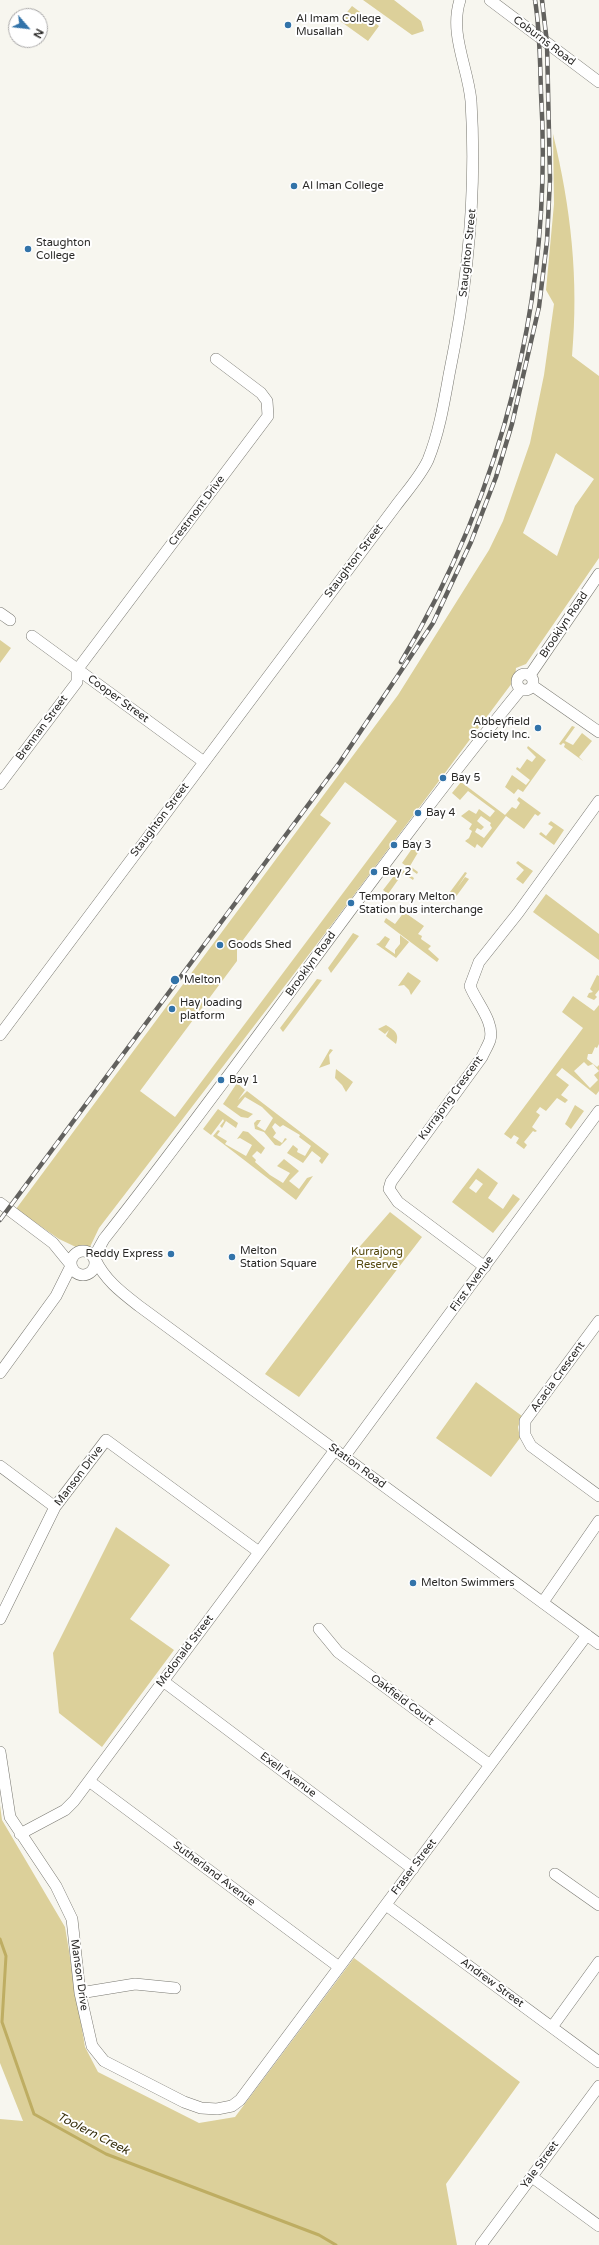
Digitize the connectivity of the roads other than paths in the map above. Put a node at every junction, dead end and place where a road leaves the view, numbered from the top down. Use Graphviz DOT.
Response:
graph roads {
  1 [pos="460,0"];
  2 [pos="490,0"];
  3 [pos="599,82"];
  4 [pos="216,359"];
  5 [pos="599,574"];
  6 [pos="0,612"];
  7 [pos="10,620"];
  8 [pos="32,636"];
  9 [pos="77,670"];
  10 [pos="531,680"];
  11 [pos="599,732"];
  12 [pos="204,762"];
  13 [pos="0,784"];
  14 [pos="599,801"];
  15 [pos="0,1035"];
  16 [pos="599,1111"];
  17 [pos="0,1203"];
  18 [pos="53,1243"];
  19 [pos="89,1255"];
  20 [pos="71,1266"];
  21 [pos="485,1267"];
  22 [pos="82,1275"];
  23 [pos="115,1288"];
  24 [pos="56,1296"];
  25 [pos="599,1321"];
  26 [pos="0,1374"];
  27 [pos="335,1450"];
  28 [pos="344,1457"];
  29 [pos="0,1466"];
  30 [pos="599,1496"];
  31 [pos="55,1506"];
  32 [pos="599,1521"];
  33 [pos="259,1552"];
  34 [pos="543,1602"];
  35 [pos="0,1619"];
  36 [pos="319,1629"];
  37 [pos="587,1635"];
  38 [pos="599,1644"];
  39 [pos="163,1681"];
  40 [pos="0,1752"];
  41 [pos="490,1765"];
  42 [pos="89,1781"];
  43 [pos="20,1834"];
  44 [pos="413,1869"];
  45 [pos="555,1874"];
  46 [pos="386,1905"];
  47 [pos="599,1905"];
  48 [pos="599,1962"];
  49 [pos="339,1967"];
  50 [pos="175,1988"];
  51 [pos="80,1993"];
  52 [pos="552,2027"];
  53 [pos="599,2062"];
  54 [pos="599,2086"];
  55 [pos="240,2100"];
  56 [pos="532,2177"];
  57 [pos="599,2226"];
  58 [pos="481,2245"];
  1 -- 12 [label="street, Staughton Street"];
  2 -- 3 [label="street, Coburns Road"];
  4 -- 9 [label="street, Crestmont Drive"];
  5 -- 10 [label="street, Brooklyn Road"];
  6 -- 7 [label="street"];
  8 -- 9 [label="street, Cooper Street"];
  9 -- 12 [label="street, Cooper Street"];
  9 -- 13 [label="street, Brennan Street"];
  10 -- 11 [label="street"];
  10 -- 19 [label="street, Brooklyn Road"];
  12 -- 15 [label="street, Staughton Street"];
  14 -- 21 [label="street, Kurrajong Crescent"];
  16 -- 21 [label="street, First Avenue"];
  17 -- 18 [label="street"];
  18 -- 19 [label="street"];
  18 -- 20 [label="street"];
  19 -- 20 [label="street"];
  19 -- 22 [label="street"];
  19 -- 23 [label="street, Station Road"];
  20 -- 22 [label="street"];
  20 -- 24 [label="street"];
  21 -- 28 [label="street, First Avenue"];
  22 -- 23 [label="street, Station Road"];
  22 -- 24 [label="street"];
  23 -- 27 [label="street, Station Road"];
  24 -- 26 [label="street"];
  25 -- 30 [label="street, Acacia Crescent"];
  27 -- 28 [label="street, Station Road"];
  27 -- 33 [label="street, Mcdonald Street"];
  28 -- 34 [label="street, Station Road"];
  29 -- 31 [label="street"];
  31 -- 33 [label="street, Manson Drive"];
  31 -- 35 [label="street, Manson Drive"];
  32 -- 34 [label="street"];
  33 -- 39 [label="street, Mcdonald Street"];
  34 -- 37 [label="street, Station Road"];
  36 -- 41 [label="street, Oakfield Court"];
  37 -- 38 [label="street, Station Road"];
  37 -- 41 [label="street, Fraser Street"];
  39 -- 42 [label="street, Mcdonald Street"];
  39 -- 44 [label="street, Exell Avenue"];
  40 -- 43 [label="street, Manson Drive"];
  41 -- 44 [label="street, Fraser Street"];
  42 -- 43 [label="street, Mcdonald Street"];
  42 -- 49 [label="street, Sutherland Avenue"];
  43 -- 51 [label="street, Manson Drive"];
  44 -- 46 [label="street, Fraser Street"];
  45 -- 47 [label="street"];
  46 -- 49 [label="street, Fraser Street"];
  46 -- 52 [label="street, Andrew Street"];
  48 -- 52 [label="street"];
  49 -- 55 [label="street, Fraser Street"];
  50 -- 51 [label="street"];
  51 -- 55 [label="street, Manson Drive"];
  52 -- 53 [label="street, Andrew Street"];
  54 -- 56 [label="street, Yale Street"];
  56 -- 57 [label="street"];
  56 -- 58 [label="street, Yale Street"];
}
